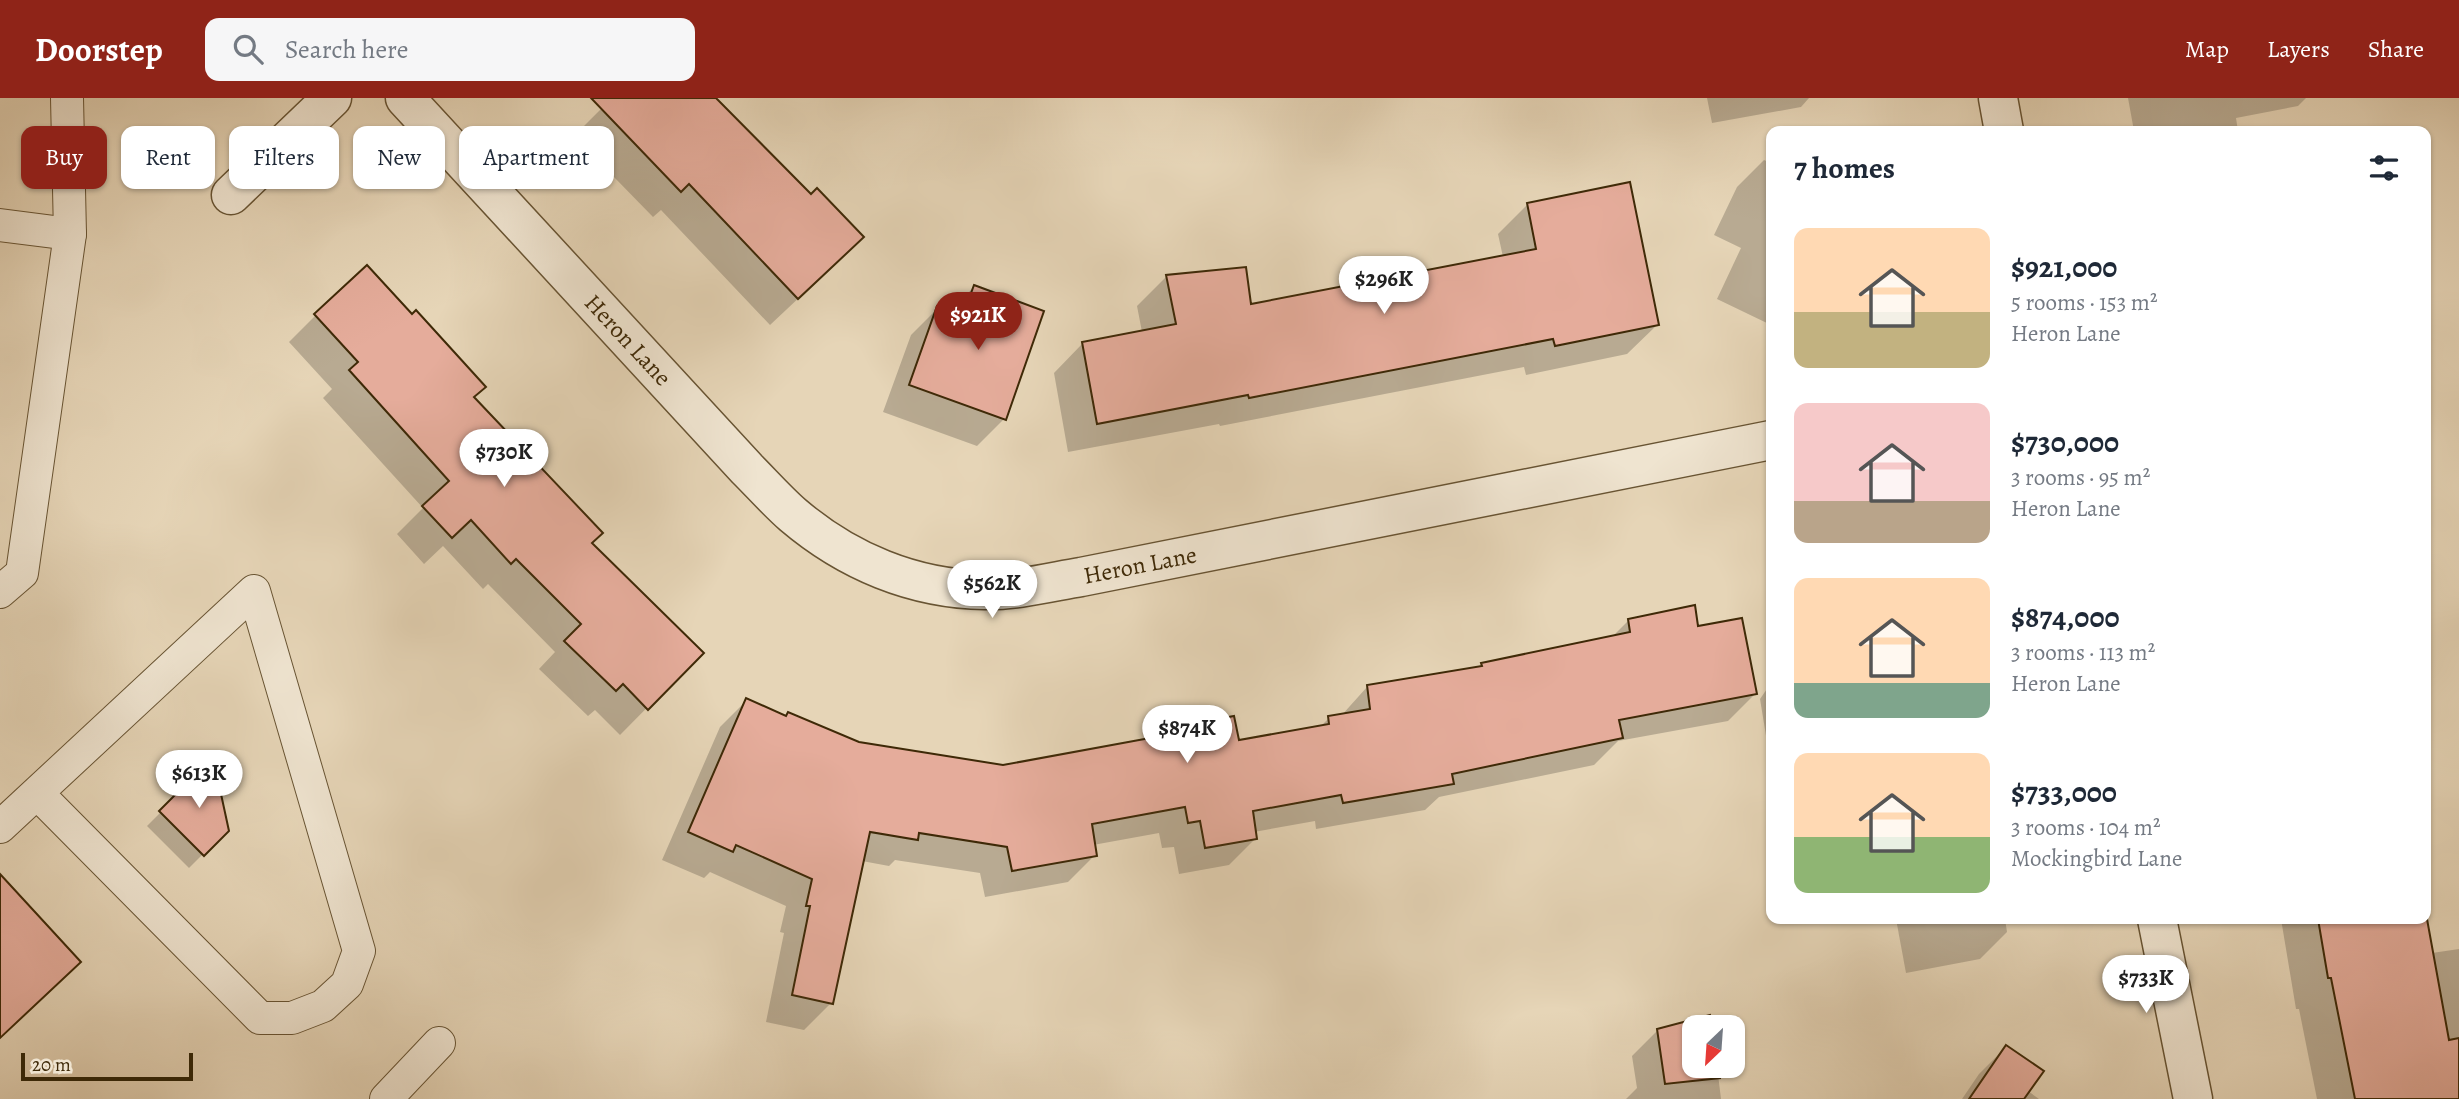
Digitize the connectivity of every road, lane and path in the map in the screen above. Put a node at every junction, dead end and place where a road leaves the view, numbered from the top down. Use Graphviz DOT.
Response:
graph roads {
  1 [pos="67,98"];
  2 [pos="332,98"];
  3 [pos="405,98"];
  4 [pos="1998,98"];
  5 [pos="2003,126"];
  6 [pos="231,195"];
  7 [pos="0,225"];
  8 [pos="70,234"];
  9 [pos="1766,441"];
  10 [pos="0,547"];
  11 [pos="11,582"];
  12 [pos="37,793"];
  13 [pos="0,827"];
  14 [pos="2158,924"];
  15 [pos="439,1043"];
  16 [pos="386,1099"];
  17 [pos="2193,1099"];
  1 -- 8 [label="lane"];
  2 -- 6 [label="street"];
  3 -- 9 [label="street, Heron Lane"];
  4 -- 5 [label="street"];
  7 -- 8 [label="lane"];
  8 -- 11 [label="lane"];
  10 -- 11 [label="lane"];
  12 -- 12 [label="lane"];
  12 -- 13 [label="lane"];
  14 -- 17 [label="street"];
  15 -- 16 [label="lane"];
}
